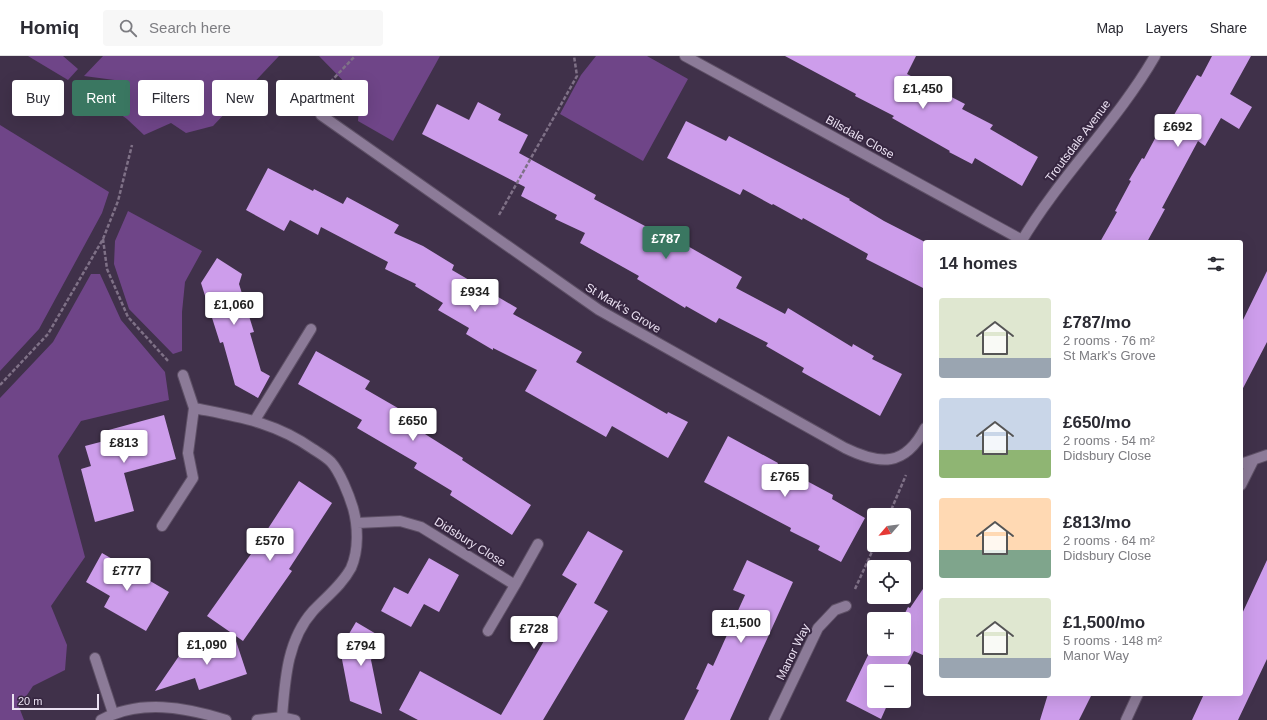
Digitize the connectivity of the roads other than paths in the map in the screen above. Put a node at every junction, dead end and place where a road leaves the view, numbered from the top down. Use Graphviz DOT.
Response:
graph roads {
  1 [pos="685,56"];
  2 [pos="1155,56"];
  3 [pos="322,116"];
  4 [pos="1020,240"];
  5 [pos="1023,240"];
  6 [pos="311,329"];
  7 [pos="183,374"];
  8 [pos="194,408"];
  9 [pos="255,420"];
  10 [pos="923,432"];
  11 [pos="1267,456"];
  12 [pos="1253,461"];
  13 [pos="1243,464"];
  14 [pos="1243,481"];
  15 [pos="357,523"];
  16 [pos="162,526"];
  17 [pos="538,544"];
  18 [pos="515,585"];
  19 [pos="846,606"];
  20 [pos="488,631"];
  21 [pos="95,658"];
  22 [pos="1137,696"];
  23 [pos="113,713"];
  24 [pos="282,716"];
  25 [pos="101,720"];
  26 [pos="226,720"];
  27 [pos="257,720"];
  28 [pos="295,720"];
  29 [pos="774,720"];
  30 [pos="1126,720"];
  1 -- 4 [label="street, Bilsdale Close"];
  2 -- 5 [label="street, Troutsdale Avenue"];
  3 -- 10 [label="street, St Mark's Grove"];
  6 -- 9 [label="street"];
  7 -- 8 [label="street"];
  8 -- 9 [label="street"];
  8 -- 16 [label="street"];
  9 -- 15 [label="street"];
  11 -- 12 [label="street"];
  12 -- 13 [label="street"];
  12 -- 14 [label="street"];
  15 -- 18 [label="street, Didsbury Close"];
  15 -- 24 [label="street"];
  17 -- 18 [label="street"];
  18 -- 20 [label="street"];
  19 -- 29 [label="street, Manor Way"];
  21 -- 23 [label="street"];
  22 -- 30 [label="street"];
  23 -- 25 [label="street"];
  23 -- 26 [label="street"];
  24 -- 27 [label="street"];
  24 -- 28 [label="street"];
}
